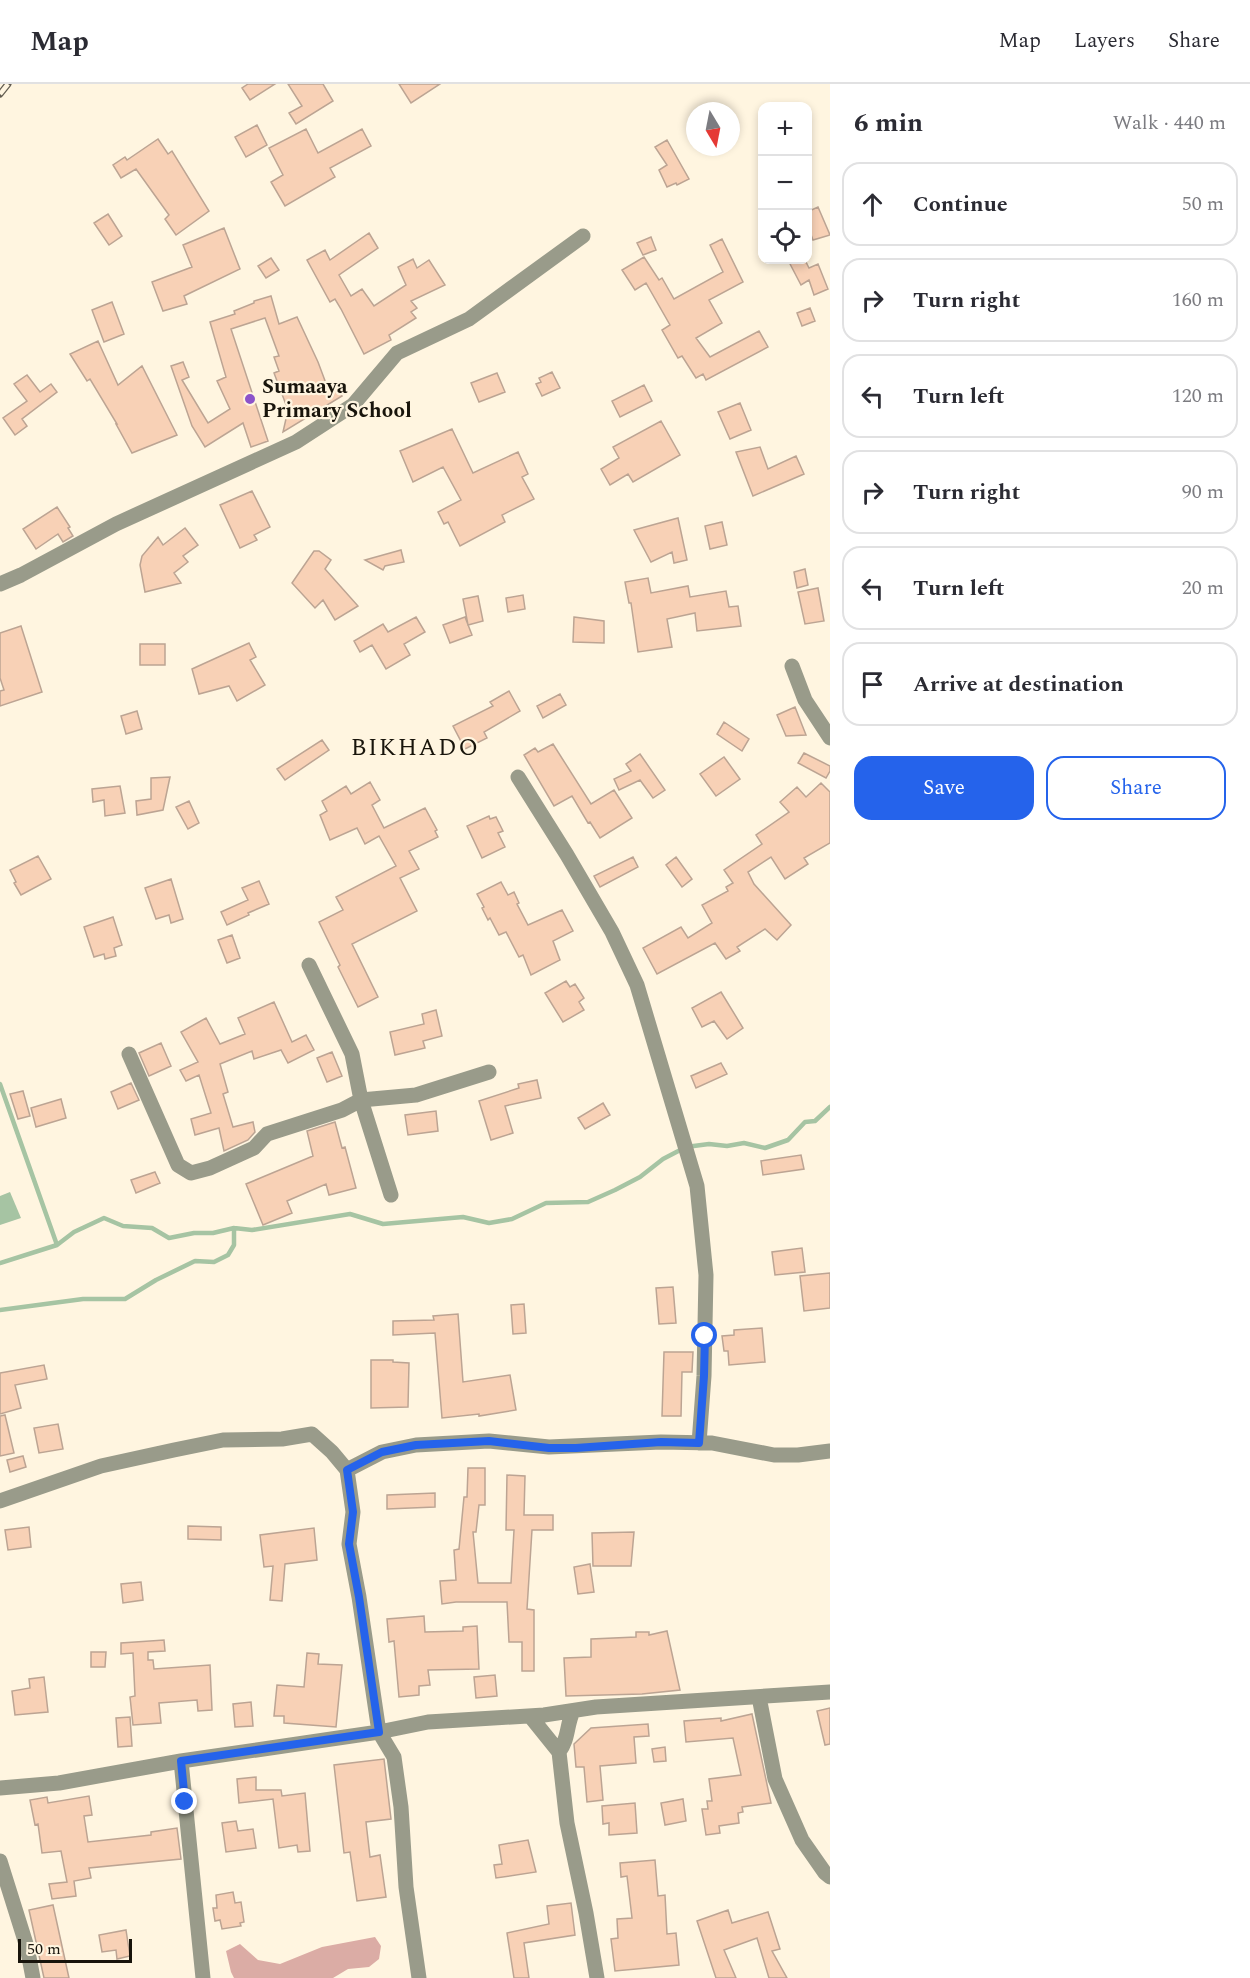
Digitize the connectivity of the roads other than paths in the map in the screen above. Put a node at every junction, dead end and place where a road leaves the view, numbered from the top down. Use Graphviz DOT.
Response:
graph roads {
  1 [pos="583,236"];
  2 [pos="0,584"];
  3 [pos="792,666"];
  4 [pos="830,738"];
  5 [pos="518,777"];
  6 [pos="309,965"];
  7 [pos="129,1054"];
  8 [pos="489,1072"];
  9 [pos="361,1100"];
  10 [pos="391,1195"];
  11 [pos="699,1443"];
  12 [pos="830,1451"];
  13 [pos="347,1470"];
  14 [pos="0,1501"];
  15 [pos="830,1692"];
  16 [pos="759,1697"];
  17 [pos="573,1711"];
  18 [pos="530,1716"];
  19 [pos="379,1732"];
  20 [pos="558,1752"];
  21 [pos="181,1761"];
  22 [pos="0,1788"];
  23 [pos="0,1861"];
  24 [pos="830,1877"];
  25 [pos="33,1978"];
  26 [pos="203,1978"];
  27 [pos="419,1978"];
  28 [pos="597,1978"];
  1 -- 2 [label="street"];
  3 -- 4 [label="street"];
  5 -- 11 [label="street"];
  6 -- 9 [label="street"];
  7 -- 9 [label="street"];
  8 -- 9 [label="street"];
  9 -- 10 [label="street"];
  11 -- 12 [label="street"];
  11 -- 13 [label="street"];
  13 -- 14 [label="street"];
  13 -- 19 [label="street"];
  15 -- 16 [label="street"];
  16 -- 17 [label="street"];
  16 -- 24 [label="street"];
  17 -- 18 [label="street"];
  17 -- 20 [label="street"];
  18 -- 19 [label="street"];
  18 -- 20 [label="street"];
  19 -- 21 [label="street"];
  19 -- 27 [label="street"];
  20 -- 28 [label="street"];
  21 -- 22 [label="street"];
  21 -- 26 [label="street"];
  23 -- 25 [label="street"];
}
